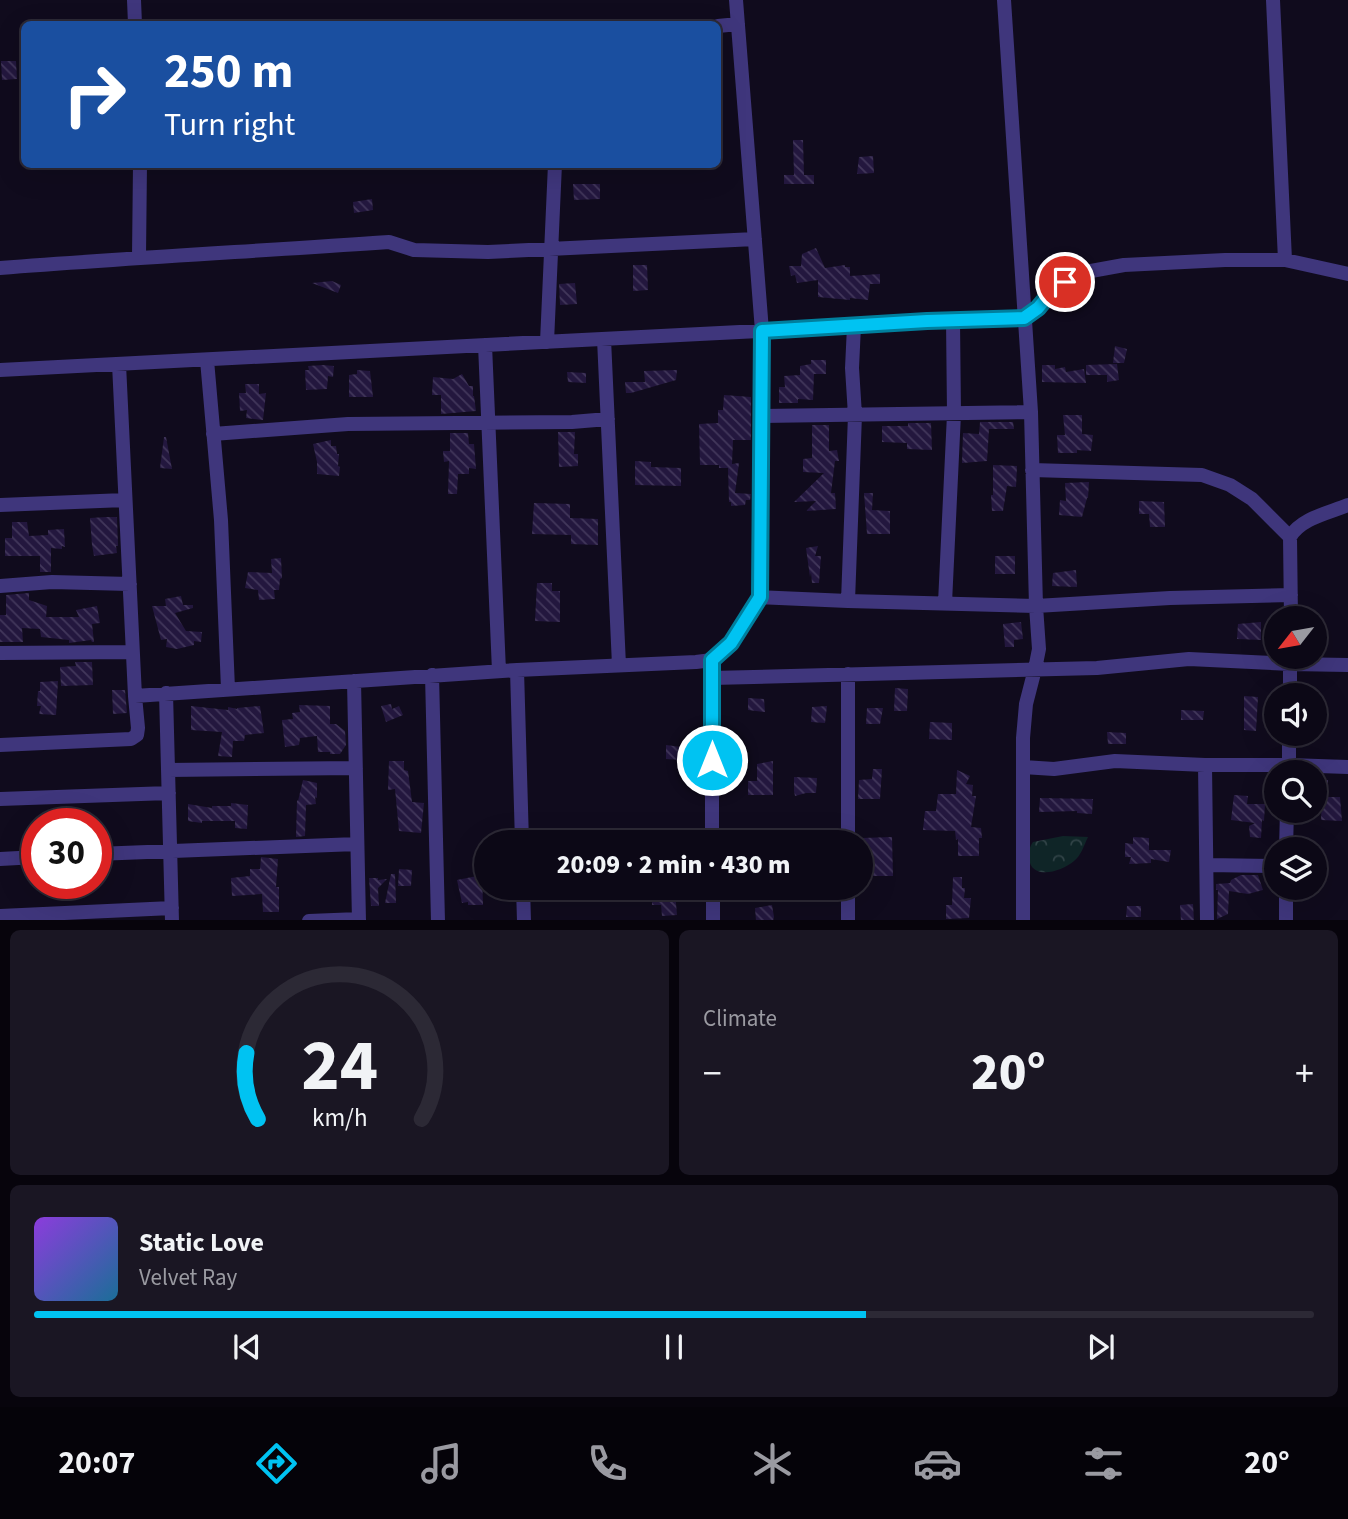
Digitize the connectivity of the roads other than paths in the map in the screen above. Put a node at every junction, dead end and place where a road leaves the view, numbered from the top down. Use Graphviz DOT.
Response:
graph roads {
  1 [pos="134,0"];
  2 [pos="736,0"];
  3 [pos="1004,0"];
  4 [pos="1273,0"];
  5 [pos="135,21"];
  6 [pos="738,24"];
  7 [pos="721,26"];
  8 [pos="140,168"];
  9 [pos="555,168"];
  10 [pos="755,239"];
  11 [pos="551,249"];
  12 [pos="139,257"];
  13 [pos="1285,260"];
  14 [pos="0,268"];
  15 [pos="1348,274"];
  16 [pos="1024,318"];
  17 [pos="953,320"];
  18 [pos="854,326"];
  19 [pos="762,331"];
  20 [pos="604,339"];
  21 [pos="547,342"];
  22 [pos="485,345"];
  23 [pos="207,360"];
  24 [pos="119,364"];
  25 [pos="0,370"];
  26 [pos="1031,412"];
  27 [pos="954,414"];
  28 [pos="855,415"];
  29 [pos="762,416"];
  30 [pos="608,419"];
  31 [pos="488,424"];
  32 [pos="213,434"];
  33 [pos="1032,470"];
  34 [pos="125,500"];
  35 [pos="0,505"];
  36 [pos="1348,505"];
  37 [pos="1290,537"];
  38 [pos="130,584"];
  39 [pos="0,586"];
  40 [pos="1291,595"];
  41 [pos="760,597"];
  42 [pos="848,601"];
  43 [pos="945,603"];
  44 [pos="1035,606"];
  45 [pos="1291,606"];
  46 [pos="133,652"];
  47 [pos="0,653"];
  48 [pos="712,660"];
  49 [pos="1264,660"];
  50 [pos="1327,663"];
  51 [pos="619,665"];
  52 [pos="1348,665"];
  53 [pos="1035,669"];
  54 [pos="517,670"];
  55 [pos="499,671"];
  56 [pos="848,674"];
  57 [pos="432,675"];
  58 [pos="712,678"];
  59 [pos="354,681"];
  60 [pos="228,689"];
  61 [pos="166,694"];
  62 [pos="135,696"];
  63 [pos="0,744"];
  64 [pos="1205,765"];
  65 [pos="1023,767"];
  66 [pos="1264,767"];
  67 [pos="1327,767"];
  68 [pos="1348,767"];
  69 [pos="356,768"];
  70 [pos="168,770"];
  71 [pos="169,793"];
  72 [pos="0,799"];
  73 [pos="522,830"];
  74 [pos="712,830"];
  75 [pos="848,830"];
  76 [pos="357,844"];
  77 [pos="170,850"];
  78 [pos="112,853"];
  79 [pos="21,858"];
  80 [pos="0,859"];
  81 [pos="1207,865"];
  82 [pos="1264,866"];
  83 [pos="523,900"];
  84 [pos="713,900"];
  85 [pos="848,900"];
  86 [pos="1286,900"];
  87 [pos="172,914"];
  88 [pos="0,916"];
  89 [pos="309,920"];
  90 [pos="359,920"];
  91 [pos="438,920"];
  92 [pos="524,920"];
  93 [pos="713,920"];
  94 [pos="849,920"];
  95 [pos="1023,920"];
  96 [pos="1207,920"];
  97 [pos="1286,920"];
  1 -- 5 [label="street"];
  2 -- 6 [label="street"];
  3 -- 16 [label="street"];
  4 -- 13 [label="street"];
  6 -- 7 [label="street"];
  6 -- 10 [label="street"];
  8 -- 12 [label="street"];
  9 -- 11 [label="street"];
  10 -- 11 [label="street"];
  10 -- 19 [label="street"];
  11 -- 12 [label="street"];
  11 -- 21 [label="street"];
  12 -- 14 [label="street"];
  13 -- 15 [label="street"];
  13 -- 16 [label="street"];
  16 -- 17 [label="street"];
  16 -- 26 [label="street"];
  17 -- 18 [label="street"];
  17 -- 27 [label="street"];
  18 -- 19 [label="street"];
  18 -- 28 [label="street"];
  19 -- 20 [label="street"];
  19 -- 29 [label="street"];
  20 -- 21 [label="street"];
  20 -- 30 [label="street"];
  21 -- 22 [label="street"];
  22 -- 23 [label="street"];
  22 -- 31 [label="street"];
  23 -- 24 [label="street"];
  23 -- 32 [label="street"];
  24 -- 25 [label="street"];
  24 -- 34 [label="street"];
  26 -- 27 [label="street"];
  26 -- 33 [label="street"];
  27 -- 28 [label="street"];
  27 -- 43 [label="street"];
  28 -- 29 [label="street"];
  28 -- 42 [label="street"];
  29 -- 41 [label="street"];
  30 -- 31 [label="street"];
  30 -- 51 [label="street"];
  31 -- 32 [label="street"];
  31 -- 55 [label="street"];
  32 -- 60 [label="street"];
  33 -- 37 [label="street"];
  33 -- 44 [label="street"];
  34 -- 35 [label="street"];
  34 -- 38 [label="street"];
  36 -- 37 [label="street"];
  37 -- 40 [label="street"];
  38 -- 39 [label="street"];
  38 -- 46 [label="street"];
  40 -- 44 [label="street"];
  40 -- 45 [label="street"];
  41 -- 42 [label="street"];
  41 -- 48 [label="street"];
  42 -- 43 [label="street"];
  43 -- 44 [label="street"];
  44 -- 53 [label="street"];
  46 -- 47 [label="street"];
  46 -- 62 [label="street"];
  48 -- 51 [label="street"];
  48 -- 58 [label="street"];
  49 -- 53 [label="street"];
  50 -- 52 [label="street"];
  51 -- 54 [label="street"];
  53 -- 56 [label="street"];
  53 -- 65 [label="street"];
  54 -- 55 [label="street"];
  54 -- 73 [label="street"];
  55 -- 57 [label="street"];
  56 -- 58 [label="street"];
  56 -- 75 [label="street"];
  57 -- 59 [label="street"];
  57 -- 91 [label="street"];
  58 -- 74 [label="street"];
  59 -- 60 [label="street"];
  59 -- 69 [label="street"];
  60 -- 61 [label="street"];
  61 -- 62 [label="street"];
  61 -- 70 [label="street"];
  62 -- 63 [label="street"];
  64 -- 65 [label="street"];
  64 -- 66 [label="street"];
  64 -- 81 [label="street"];
  65 -- 95 [label="street"];
  67 -- 68 [label="street"];
  69 -- 70 [label="street"];
  69 -- 76 [label="street"];
  70 -- 71 [label="street"];
  71 -- 72 [label="street"];
  71 -- 77 [label="street"];
  76 -- 77 [label="street"];
  76 -- 90 [label="street"];
  77 -- 78 [label="street"];
  77 -- 87 [label="street"];
  79 -- 80 [label="street"];
  81 -- 82 [label="street"];
  81 -- 96 [label="street"];
  83 -- 92 [label="street"];
  84 -- 93 [label="street"];
  85 -- 94 [label="street"];
  86 -- 97 [label="street"];
  87 -- 88 [label="street"];
  89 -- 90 [label="street"];
}
